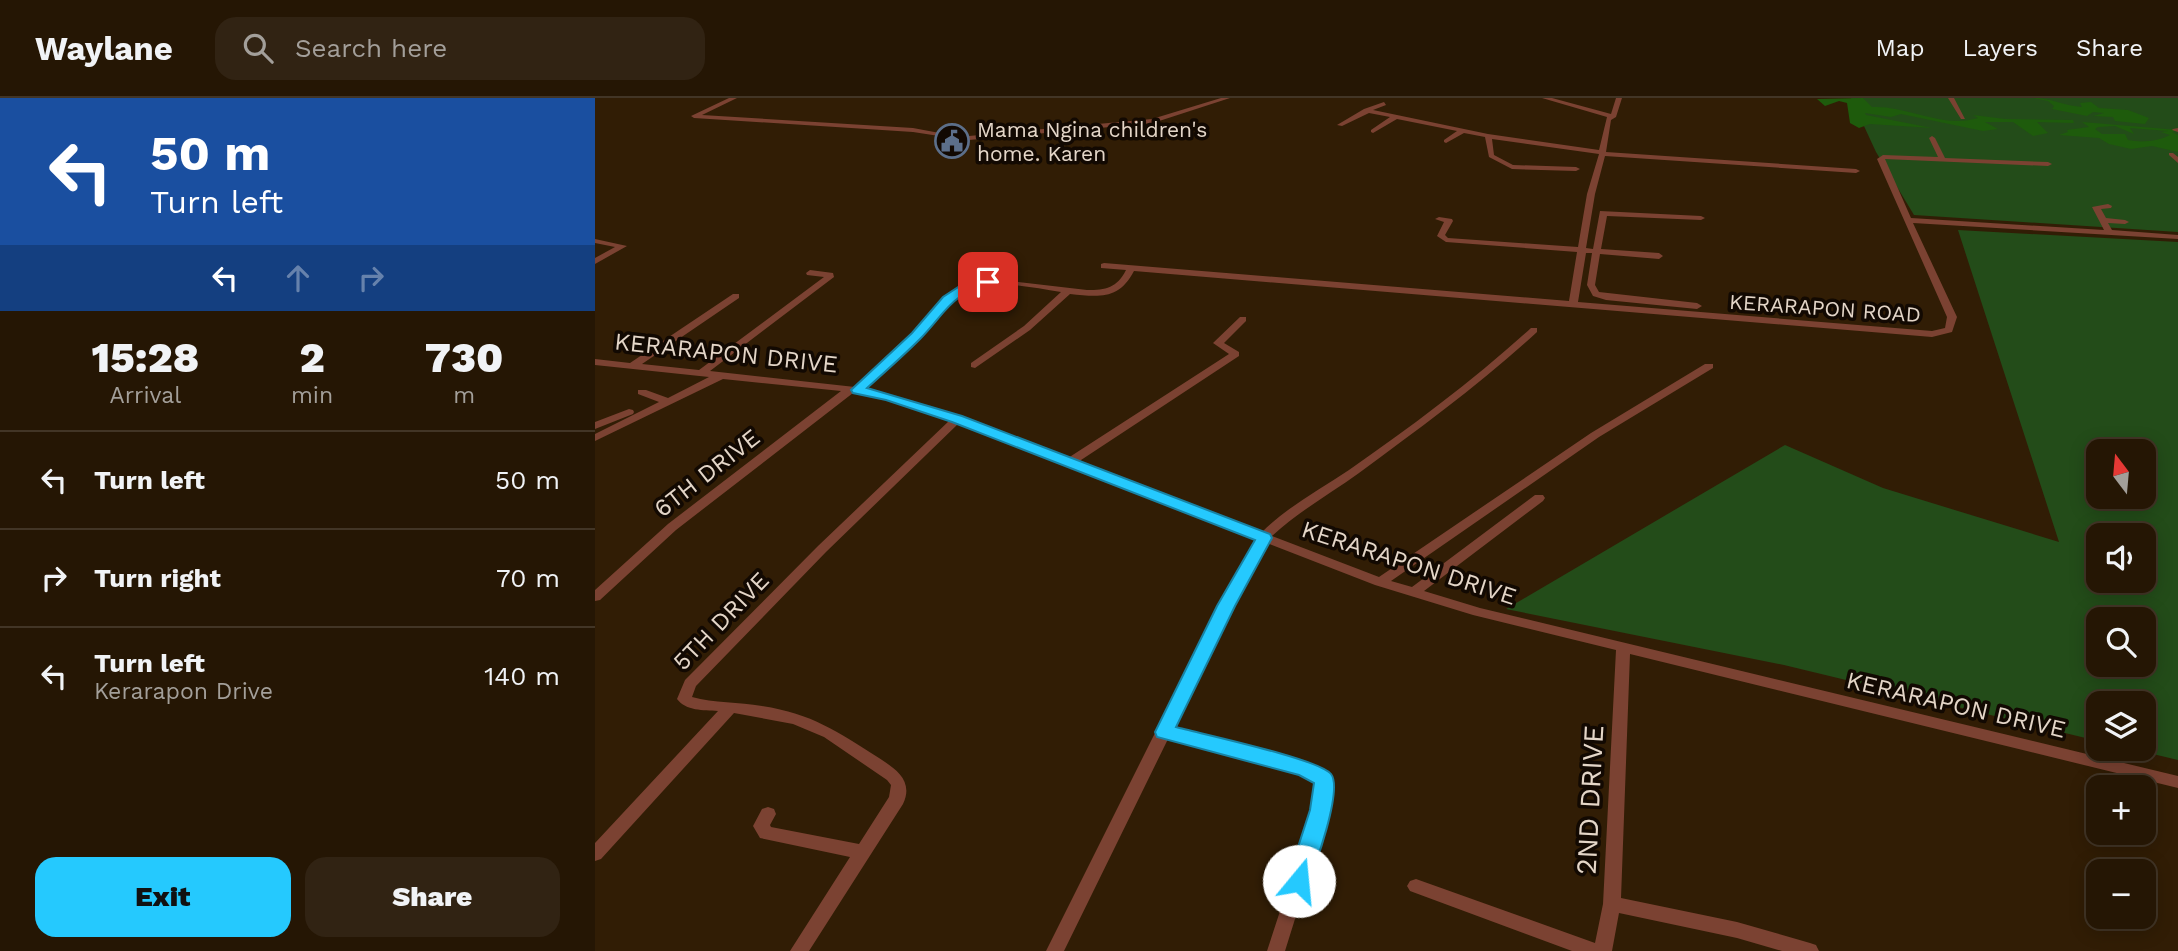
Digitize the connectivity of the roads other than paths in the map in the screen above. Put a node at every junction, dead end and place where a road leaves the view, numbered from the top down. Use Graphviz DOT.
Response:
graph roads {
  1 [pos="734,98"];
  2 [pos="1227,98"];
  3 [pos="1545,98"];
  4 [pos="1619,98"];
  5 [pos="1951,98"];
  6 [pos="1384,104"];
  7 [pos="1367,111"];
  8 [pos="1395,117"];
  9 [pos="1613,117"];
  10 [pos="1963,118"];
  11 [pos="1340,125"];
  12 [pos="1373,131"];
  13 [pos="1463,131"];
  14 [pos="1488,136"];
  15 [pos="1932,138"];
  16 [pos="1446,141"];
  17 [pos="1602,153"];
  18 [pos="2171,154"];
  19 [pos="1942,159"];
  20 [pos="2178,161"];
  21 [pos="2049,164"];
  22 [pos="1576,169"];
  23 [pos="1856,172"];
  24 [pos="2108,206"];
  25 [pos="1701,218"];
  26 [pos="1439,219"];
  27 [pos="1908,220"];
  28 [pos="2102,220"];
  29 [pos="2125,222"];
  30 [pos="2109,232"];
  31 [pos="2178,237"];
  32 [pos="595,242"];
  33 [pos="1583,250"];
  34 [pos="1598,251"];
  35 [pos="1659,256"];
  36 [pos="595,261"];
  37 [pos="1104,266"];
  38 [pos="1131,269"];
  39 [pos="810,273"];
  40 [pos="1069,290"];
  41 [pos="736,296"];
  42 [pos="1573,306"];
  43 [pos="1697,306"];
  44 [pos="1243,319"];
  45 [pos="1534,330"];
  46 [pos="596,363"];
  47 [pos="975,365"];
  48 [pos="632,366"];
  49 [pos="1709,366"];
  50 [pos="701,373"];
  51 [pos="722,375"];
  52 [pos="854,390"];
  53 [pos="642,392"];
  54 [pos="669,402"];
  55 [pos="629,412"];
  56 [pos="957,419"];
  57 [pos="595,426"];
  58 [pos="595,438"];
  59 [pos="1069,463"];
  60 [pos="1539,498"];
  61 [pos="1264,538"];
  62 [pos="1380,582"];
  63 [pos="1414,592"];
  64 [pos="595,597"];
  65 [pos="1623,650"];
  66 [pos="731,707"];
  67 [pos="1164,732"];
  68 [pos="2178,782"];
  69 [pos="768,814"];
  70 [pos="862,852"];
  71 [pos="595,854"];
  72 [pos="1416,886"];
  73 [pos="1612,904"];
  74 [pos="799,951"];
  75 [pos="1055,951"];
  76 [pos="1276,951"];
  77 [pos="1594,951"];
  78 [pos="1602,951"];
  79 [pos="1810,951"];
  1 -- 2 [label="street"];
  3 -- 9 [label="street"];
  4 -- 9 [label="street"];
  5 -- 10 [label="street"];
  6 -- 7 [label="street"];
  7 -- 8 [label="street"];
  7 -- 11 [label="street"];
  8 -- 12 [label="street"];
  8 -- 13 [label="street"];
  9 -- 17 [label="street"];
  13 -- 14 [label="street"];
  13 -- 16 [label="street"];
  14 -- 17 [label="street"];
  14 -- 22 [label="street"];
  15 -- 19 [label="street"];
  17 -- 23 [label="street"];
  17 -- 33 [label="street"];
  18 -- 20 [label="street"];
  19 -- 21 [label="street"];
  19 -- 27 [label="street"];
  24 -- 28 [label="street"];
  25 -- 34 [label="street"];
  26 -- 33 [label="street"];
  27 -- 30 [label="street"];
  27 -- 42 [label="street, KERARAPON ROAD"];
  28 -- 29 [label="street"];
  28 -- 30 [label="street"];
  30 -- 31 [label="street"];
  32 -- 36 [label="street"];
  33 -- 34 [label="street"];
  33 -- 42 [label="street"];
  34 -- 35 [label="street"];
  34 -- 43 [label="street"];
  37 -- 38 [label="street"];
  38 -- 40 [label="street, 6TH DRIVE"];
  38 -- 42 [label="street"];
  39 -- 50 [label="street"];
  40 -- 47 [label="street"];
  40 -- 52 [label="street, 6TH DRIVE"];
  41 -- 48 [label="street"];
  44 -- 59 [label="street"];
  45 -- 61 [label="street"];
  46 -- 48 [label="street, KERARAPON DRIVE"];
  48 -- 50 [label="street, KERARAPON DRIVE"];
  49 -- 62 [label="street"];
  50 -- 51 [label="street, KERARAPON DRIVE"];
  51 -- 52 [label="street, KERARAPON DRIVE"];
  51 -- 54 [label="street"];
  52 -- 56 [label="street, KERARAPON DRIVE"];
  52 -- 64 [label="street, 6TH DRIVE"];
  53 -- 54 [label="street"];
  54 -- 58 [label="street"];
  55 -- 57 [label="street"];
  56 -- 59 [label="street, KERARAPON DRIVE"];
  56 -- 66 [label="street, 5TH DRIVE"];
  59 -- 61 [label="street, KERARAPON DRIVE"];
  60 -- 63 [label="street"];
  61 -- 62 [label="street, KERARAPON DRIVE"];
  61 -- 67 [label="street"];
  62 -- 63 [label="street, KERARAPON DRIVE"];
  63 -- 65 [label="street, KERARAPON DRIVE"];
  65 -- 68 [label="street, KERARAPON DRIVE"];
  65 -- 73 [label="street, 2ND DRIVE"];
  66 -- 70 [label="street, 5TH DRIVE"];
  66 -- 71 [label="street"];
  67 -- 75 [label="street"];
  67 -- 76 [label="street"];
  69 -- 70 [label="street"];
  70 -- 74 [label="street, 5TH DRIVE"];
  72 -- 77 [label="street"];
  73 -- 78 [label="street, 2ND DRIVE"];
  73 -- 79 [label="street"];
}
